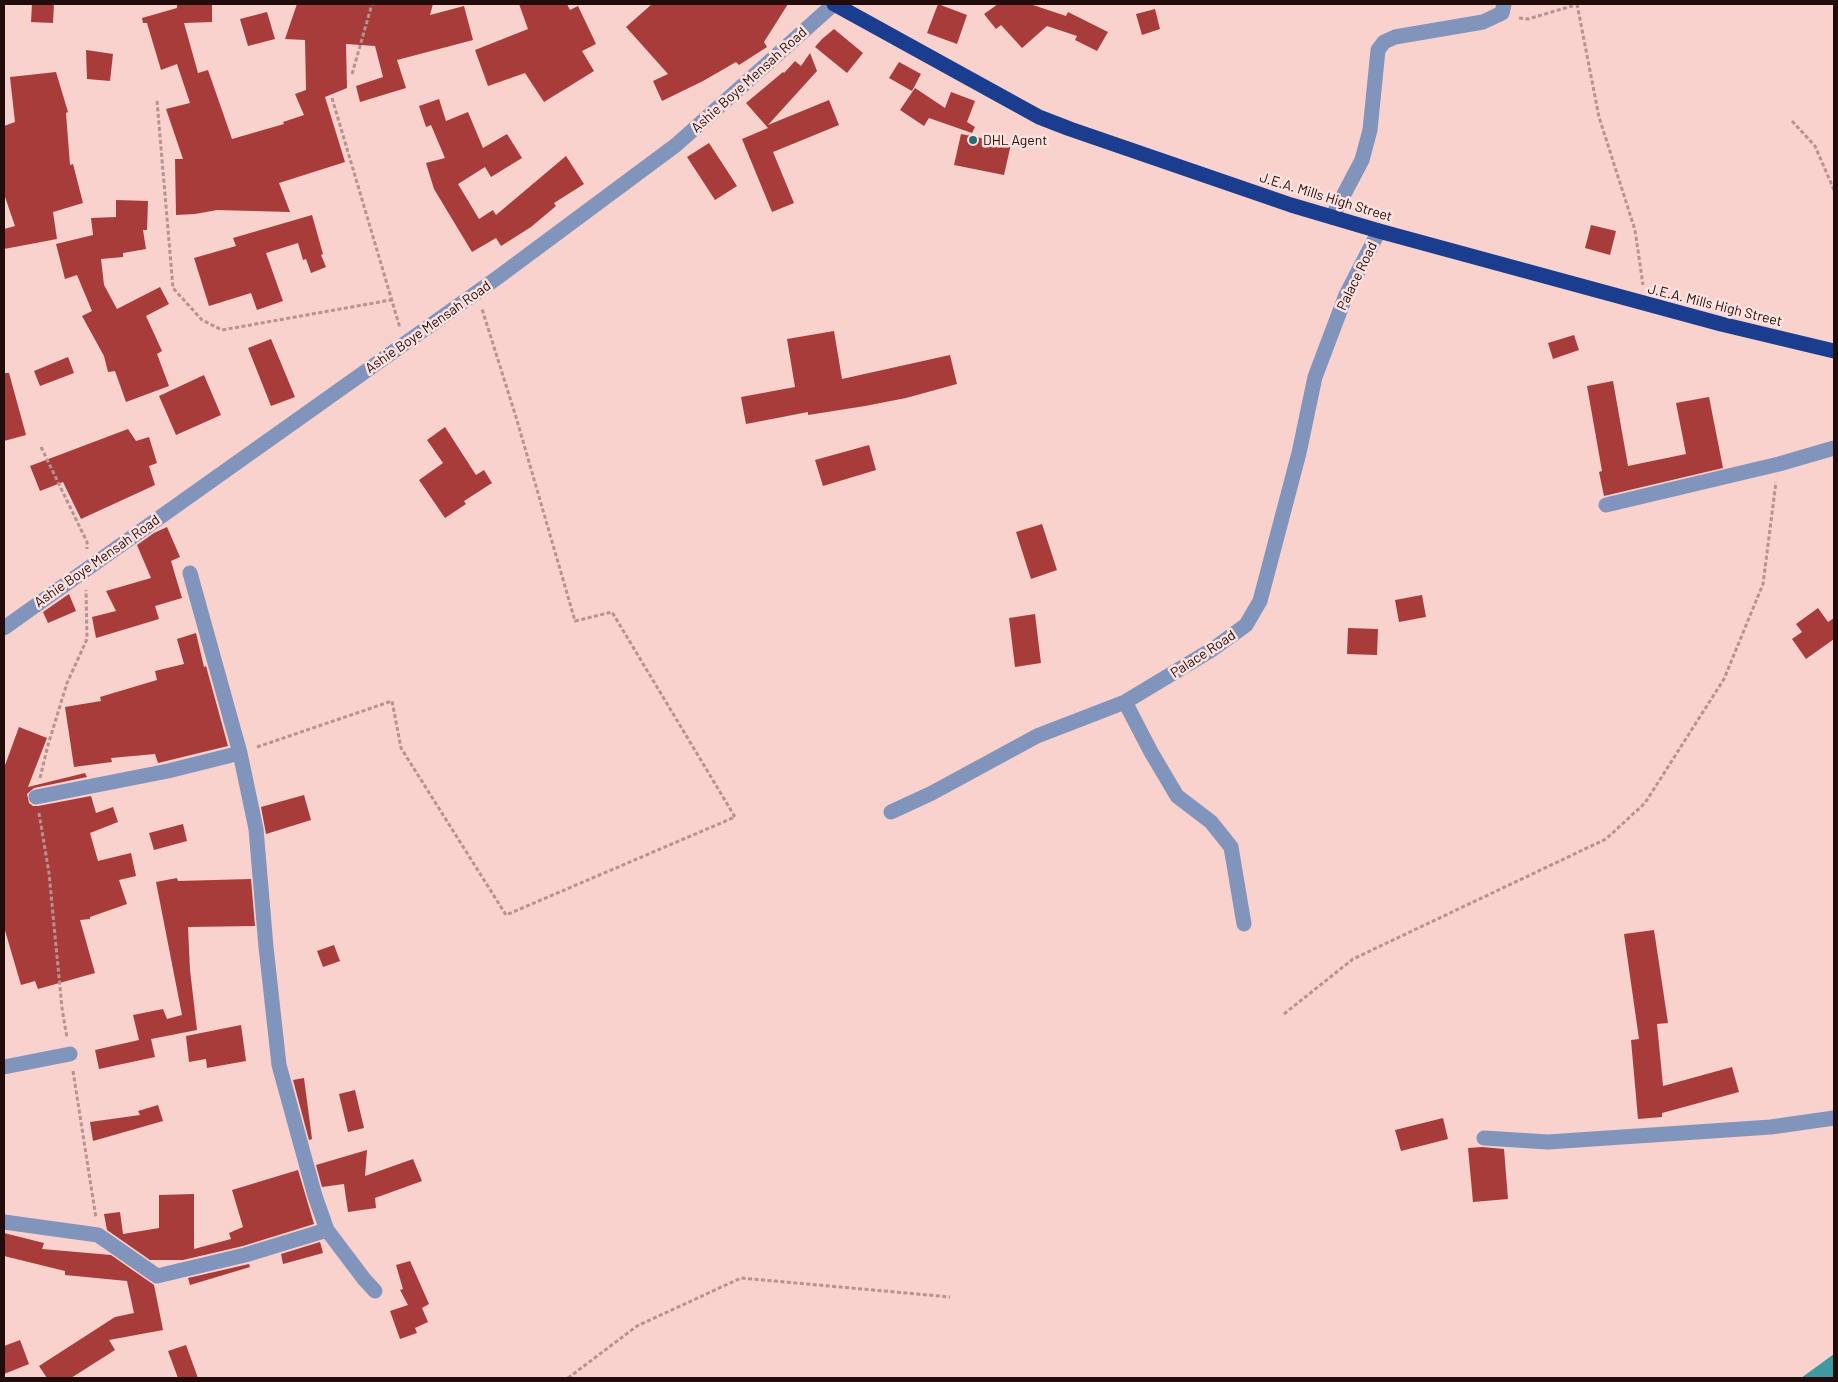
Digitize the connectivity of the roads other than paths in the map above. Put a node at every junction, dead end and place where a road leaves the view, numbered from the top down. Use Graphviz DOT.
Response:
graph roads {
  1 [pos="834,4"];
  2 [pos="1503,8"];
  3 [pos="1332,217"];
  4 [pos="1379,231"];
  5 [pos="1834,351"];
  6 [pos="1834,448"];
  7 [pos="1606,506"];
  8 [pos="190,573"];
  9 [pos="4,628"];
  10 [pos="1125,702"];
  11 [pos="240,753"];
  12 [pos="36,797"];
  13 [pos="891,812"];
  14 [pos="1244,924"];
  15 [pos="70,1054"];
  16 [pos="4,1067"];
  17 [pos="1834,1118"];
  18 [pos="1484,1138"];
  19 [pos="4,1222"];
  20 [pos="327,1230"];
  21 [pos="375,1291"];
  1 -- 3 [label="highway, J.E.A. Mills High Street"];
  1 -- 9 [label="street, Ashie Boye Mensah Road"];
  2 -- 3 [label="street"];
  3 -- 4 [label="highway, J.E.A. Mills High Street"];
  4 -- 5 [label="highway, J.E.A. Mills High Street"];
  4 -- 10 [label="street, Palace Road"];
  6 -- 7 [label="street"];
  8 -- 11 [label="street"];
  10 -- 13 [label="street, Palace Road"];
  10 -- 14 [label="street"];
  11 -- 12 [label="street"];
  11 -- 20 [label="street"];
  15 -- 16 [label="street"];
  17 -- 18 [label="street"];
  19 -- 20 [label="street"];
  20 -- 21 [label="street"];
}
